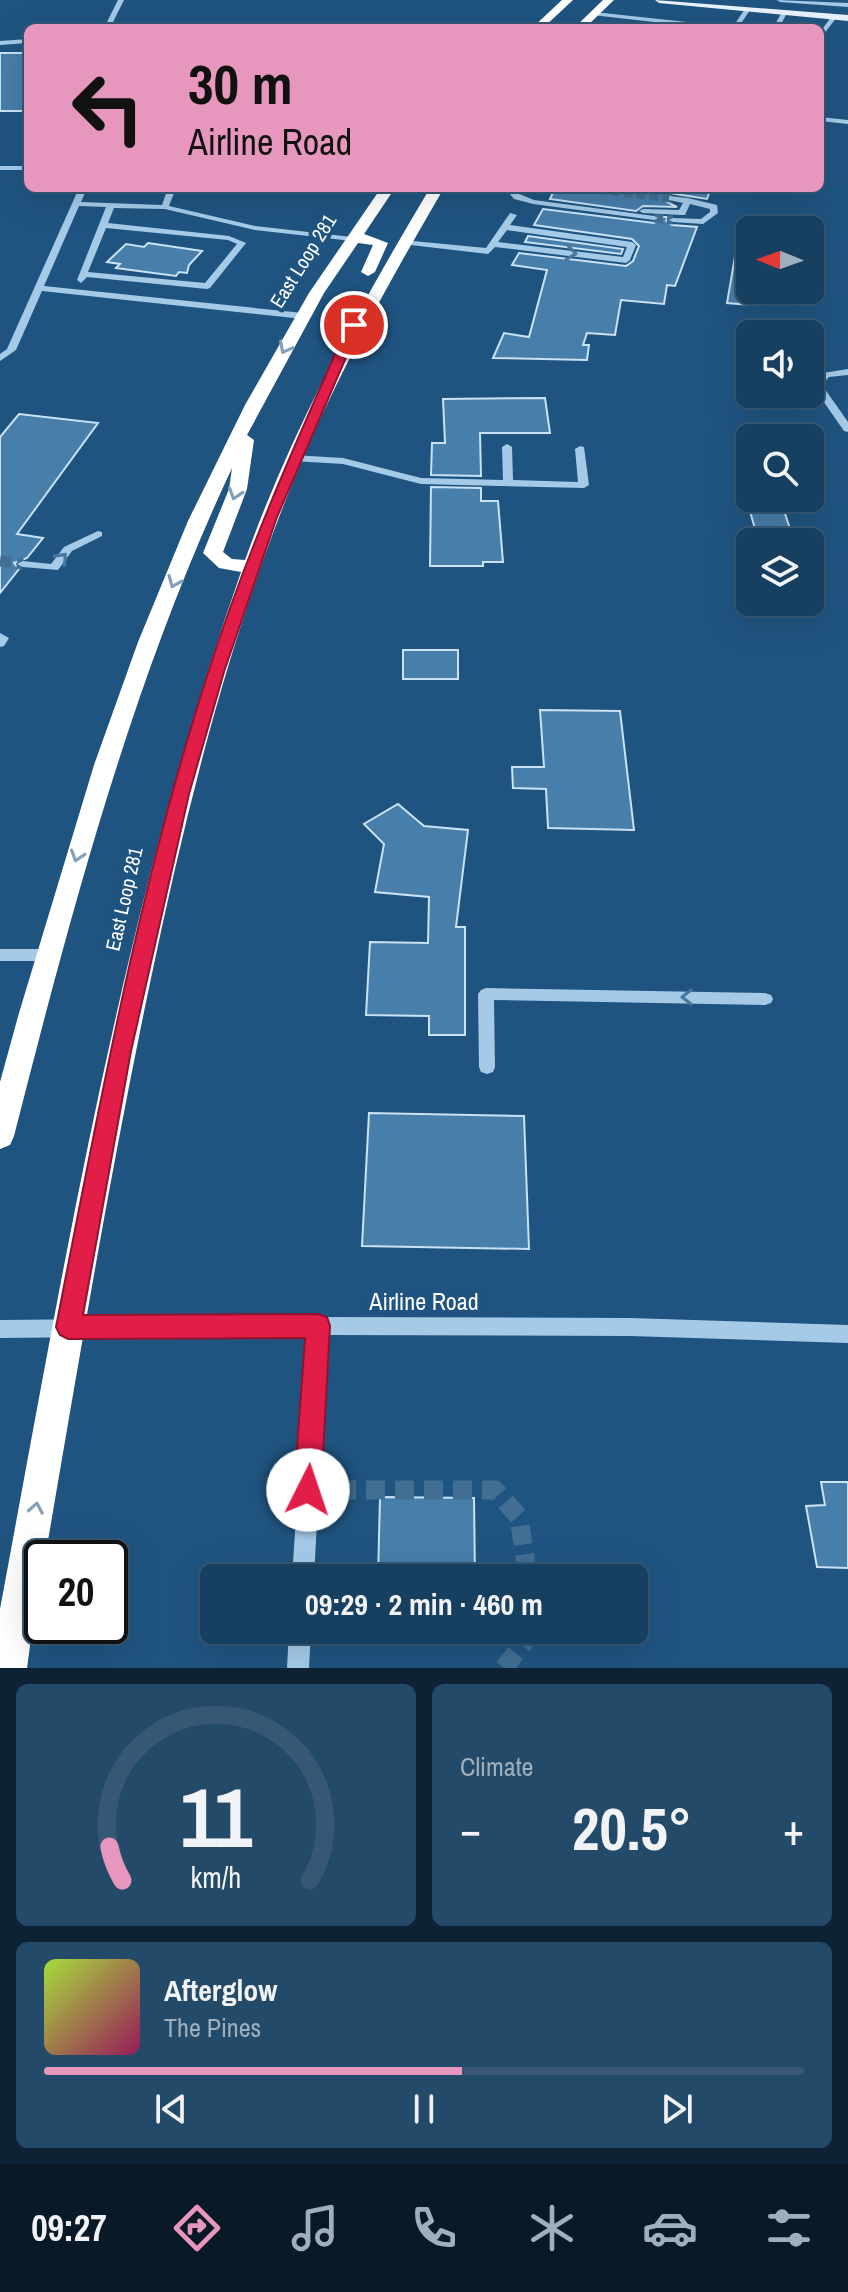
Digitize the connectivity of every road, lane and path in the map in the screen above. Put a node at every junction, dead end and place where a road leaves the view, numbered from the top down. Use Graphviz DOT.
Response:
graph roads {
  1 [pos="121,0"];
  2 [pos="568,0"];
  3 [pos="609,0"];
  4 [pos="659,0"];
  5 [pos="780,0"];
  6 [pos="795,2"];
  7 [pos="848,5"];
  8 [pos="747,10"];
  9 [pos="594,14"];
  10 [pos="787,14"];
  11 [pos="834,17"];
  12 [pos="848,18"];
  13 [pos="109,24"];
  14 [pos="541,24"];
  15 [pos="583,24"];
  16 [pos="687,24"];
  17 [pos="738,24"];
  18 [pos="779,24"];
  19 [pos="824,31"];
  20 [pos="24,41"];
  21 [pos="0,43"];
  22 [pos="824,119"];
  23 [pos="848,122"];
  24 [pos="0,168"];
  25 [pos="24,168"];
  26 [pos="81,192"];
  27 [pos="171,192"];
  28 [pos="385,192"];
  29 [pos="434,192"];
  30 [pos="512,192"];
  31 [pos="672,198"];
  32 [pos="688,200"];
  33 [pos="76,204"];
  34 [pos="111,204"];
  35 [pos="165,207"];
  36 [pos="513,215"];
  37 [pos="631,215"];
  38 [pos="654,218"];
  39 [pos="673,220"];
  40 [pos="103,225"];
  41 [pos="505,227"];
  42 [pos="352,239"];
  43 [pos="402,242"];
  44 [pos="494,244"];
  45 [pos="83,274"];
  46 [pos="39,288"];
  47 [pos="76,292"];
  48 [pos="303,316"];
  49 [pos="354,325"];
  50 [pos="0,358"];
  51 [pos="848,372"];
  52 [pos="247,418"];
  53 [pos="848,429"];
  54 [pos="507,447"];
  55 [pos="580,449"];
  56 [pos="293,458"];
  57 [pos="508,484"];
  58 [pos="98,534"];
  59 [pos="23,564"];
  60 [pos="251,567"];
  61 [pos="0,955"];
  62 [pos="48,955"];
  63 [pos="765,999"];
  64 [pos="487,1067"];
  65 [pos="0,1136"];
  66 [pos="318,1326"];
  67 [pos="68,1327"];
  68 [pos="0,1329"];
  69 [pos="848,1334"];
  70 [pos="304,1564"];
  71 [pos="299,1644"];
  72 [pos="8,1668"];
  73 [pos="298,1668"];
  1 -- 13 [label="street"];
  2 -- 14 [label="highway"];
  3 -- 9 [label="highway"];
  4 -- 8 [label="main road"];
  5 -- 6 [label="street"];
  6 -- 7 [label="street"];
  6 -- 10 [label="street"];
  8 -- 10 [label="main road"];
  8 -- 17 [label="street"];
  9 -- 15 [label="highway"];
  9 -- 16 [label="street"];
  10 -- 11 [label="main road"];
  10 -- 18 [label="street"];
  11 -- 12 [label="main road"];
  11 -- 19 [label="street"];
  20 -- 21 [label="street"];
  22 -- 23 [label="street"];
  24 -- 25 [label="street"];
  26 -- 33 [label="street"];
  27 -- 35 [label="street"];
  28 -- 42 [label="highway, East Loop 281"];
  29 -- 43 [label="highway, East Loop 281"];
  30 -- 37 [label="street"];
  31 -- 32 [label="street"];
  32 -- 37 [label="street"];
  32 -- 39 [label="street"];
  33 -- 34 [label="street"];
  33 -- 46 [label="street"];
  34 -- 35 [label="street"];
  34 -- 40 [label="street"];
  35 -- 42 [label="street"];
  36 -- 41 [label="street"];
  37 -- 38 [label="street"];
  40 -- 45 [label="street"];
  40 -- 45 [label="street"];
  41 -- 44 [label="street"];
  44 -- 41 [label="street, one-way"];
  42 -- 48 [label="highway, East Loop 281"];
  42 -- 49 [label="highway"];
  43 -- 44 [label="street"];
  43 -- 49 [label="highway, East Loop 281"];
  45 -- 47 [label="street"];
  46 -- 47 [label="street"];
  46 -- 50 [label="street"];
  47 -- 48 [label="street"];
  48 -- 52 [label="highway, East Loop 281, one-way"];
  49 -- 56 [label="highway, East Loop 281"];
  51 -- 53 [label="street"];
  52 -- 60 [label="highway, one-way"];
  52 -- 62 [label="highway, East Loop 281, one-way"];
  54 -- 57 [label="street"];
  55 -- 57 [label="street"];
  56 -- 57 [label="street"];
  56 -- 60 [label="highway, East Loop 281"];
  59 -- 58 [label="street, one-way"];
  60 -- 67 [label="highway, East Loop 281"];
  61 -- 62 [label="street"];
  62 -- 65 [label="highway, East Loop 281"];
  63 -- 64 [label="street, one-way"];
  66 -- 67 [label="street, Airline Road"];
  66 -- 69 [label="street, Airline Road"];
  66 -- 70 [label="street"];
  67 -- 68 [label="street, Airline Road"];
  72 -- 67 [label="highway, East Loop 281, one-way"];
  71 -- 73 [label="street"];
}
